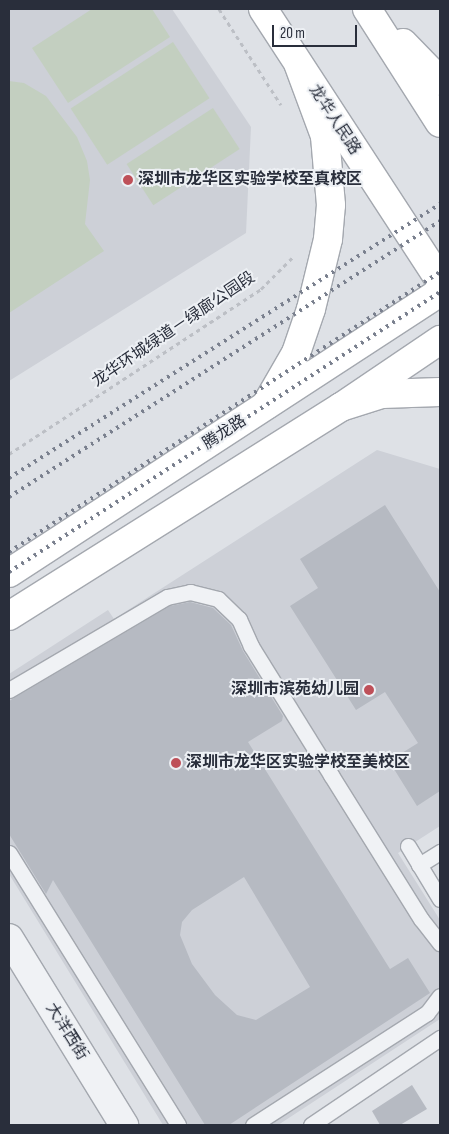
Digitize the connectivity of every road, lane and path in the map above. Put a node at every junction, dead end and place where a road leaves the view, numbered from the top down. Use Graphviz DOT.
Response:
graph roads {
  1 [pos="218,9"];
  2 [pos="263,9"];
  3 [pos="368,9"];
  4 [pos="299,66"];
  5 [pos="440,81"];
  6 [pos="286,112"];
  7 [pos="440,123"];
  8 [pos="296,249"];
  9 [pos="440,281"];
  10 [pos="440,292"];
  11 [pos="440,340"];
  12 [pos="440,392"];
  13 [pos="266,405"];
  14 [pos="341,407"];
  15 [pos="9,454"];
  16 [pos="9,573"];
  17 [pos="9,616"];
  18 [pos="9,690"];
  19 [pos="408,846"];
  20 [pos="440,852"];
  21 [pos="9,854"];
  22 [pos="420,865"];
  23 [pos="440,899"];
  24 [pos="9,938"];
  25 [pos="440,943"];
  26 [pos="440,996"];
  27 [pos="440,1038"];
  28 [pos="124,1125"];
  29 [pos="178,1125"];
  30 [pos="253,1125"];
  31 [pos="311,1125"];
  1 -- 6 [label="path"];
  2 -- 4 [label="main road, 龙华人民路"];
  3 -- 5 [label="main road"];
  3 -- 7 [label="main road"];
  4 -- 9 [label="main road, 龙华人民路"];
  4 -- 13 [label="main road"];
  8 -- 15 [label="path, 龙华环城绿道－绿廊公园段"];
  10 -- 13 [label="main road, 腾龙路"];
  11 -- 14 [label="main road"];
  12 -- 14 [label="main road"];
  13 -- 16 [label="main road, 腾龙路"];
  14 -- 17 [label="main road"];
  18 -- 25 [label="lane"];
  19 -- 22 [label="lane"];
  20 -- 22 [label="lane"];
  21 -- 29 [label="lane"];
  22 -- 23 [label="lane"];
  24 -- 28 [label="street, 大洋西街"];
  26 -- 30 [label="lane"];
  27 -- 31 [label="lane"];
}
